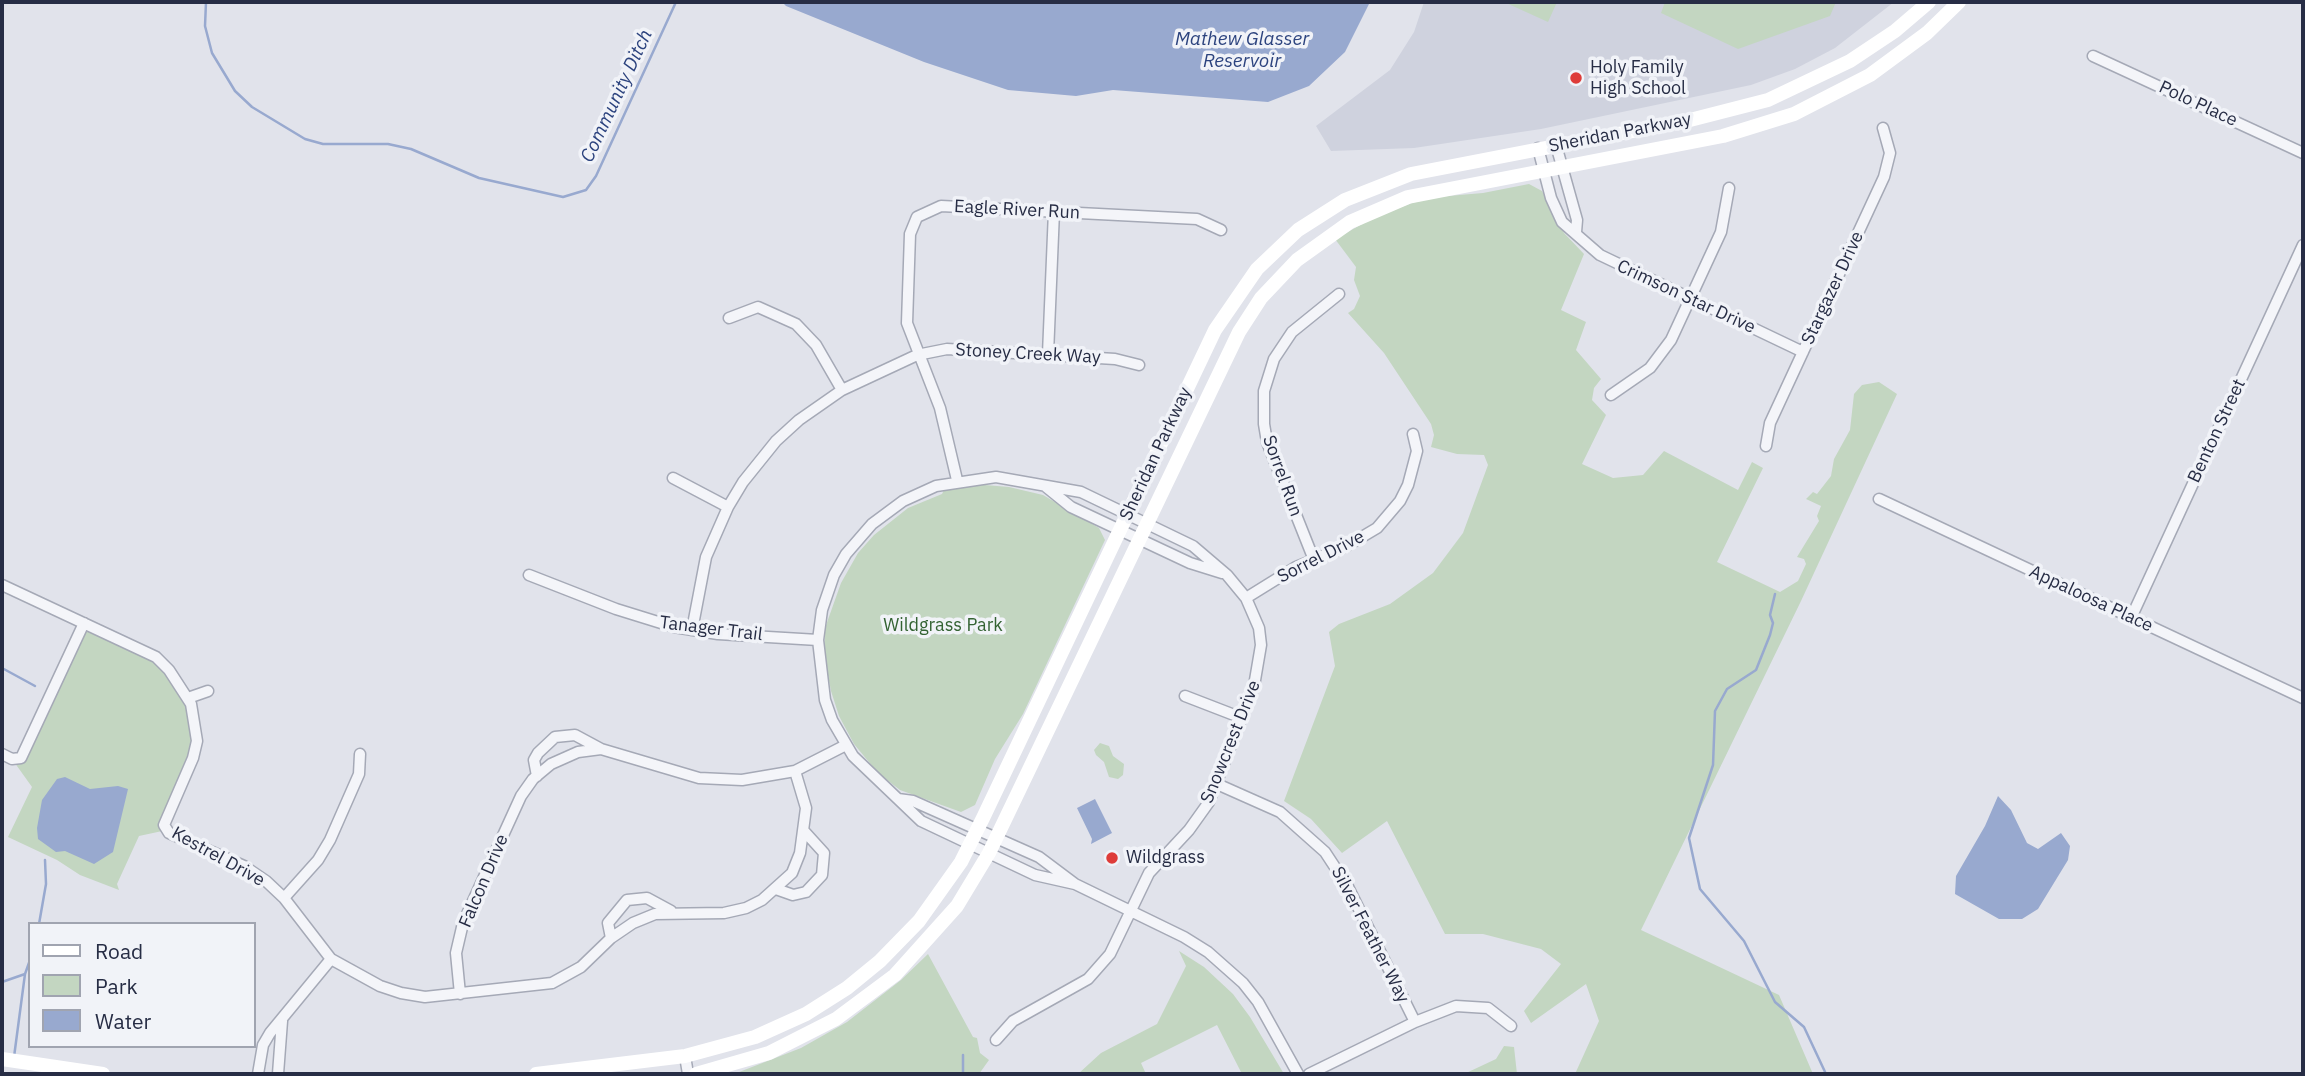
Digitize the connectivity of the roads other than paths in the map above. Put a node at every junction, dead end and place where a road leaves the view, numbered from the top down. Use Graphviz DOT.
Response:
graph roads {
  1 [pos="1929,2"];
  2 [pos="1959,2"];
  3 [pos="2092,56"];
  4 [pos="1883,128"];
  5 [pos="1556,145"];
  6 [pos="1538,148"];
  7 [pos="2303,153"];
  8 [pos="1561,167"];
  9 [pos="1542,170"];
  10 [pos="1729,188"];
  11 [pos="1055,211"];
  12 [pos="1222,230"];
  13 [pos="1576,232"];
  14 [pos="2303,245"];
  15 [pos="1339,294"];
  16 [pos="1690,299"];
  17 [pos="729,318"];
  18 [pos="1803,352"];
  19 [pos="1048,354"];
  20 [pos="917,355"];
  21 [pos="1139,365"];
  22 [pos="842,390"];
  23 [pos="1611,395"];
  24 [pos="1413,434"];
  25 [pos="1766,446"];
  26 [pos="673,478"];
  27 [pos="957,480"];
  28 [pos="1044,486"];
  29 [pos="1879,499"];
  30 [pos="727,507"];
  31 [pos="1127,514"];
  32 [pos="1146,524"];
  33 [pos="1120,530"];
  34 [pos="1139,539"];
  35 [pos="1314,560"];
  36 [pos="529,575"];
  37 [pos="1227,575"];
  38 [pos="2,585"];
  39 [pos="1246,598"];
  40 [pos="2131,618"];
  41 [pos="83,623"];
  42 [pos="692,630"];
  43 [pos="818,640"];
  44 [pos="208,691"];
  45 [pos="1185,696"];
  46 [pos="188,698"];
  47 [pos="2303,698"];
  48 [pos="1242,718"];
  49 [pos="846,745"];
  50 [pos="601,749"];
  51 [pos="2,754"];
  52 [pos="360,754"];
  53 [pos="795,771"];
  54 [pos="537,776"];
  55 [pos="1217,784"];
  56 [pos="898,799"];
  57 [pos="977,830"];
  58 [pos="804,831"];
  59 [pos="996,838"];
  60 [pos="970,844"];
  61 [pos="989,853"];
  62 [pos="1075,884"];
  63 [pos="776,889"];
  64 [pos="284,898"];
  65 [pos="1130,911"];
  66 [pos="671,912"];
  67 [pos="611,939"];
  68 [pos="331,959"];
  69 [pos="460,994"];
  70 [pos="282,1020"];
  71 [pos="1415,1022"];
  72 [pos="1511,1026"];
  73 [pos="996,1040"];
  74 [pos="685,1056"];
  75 [pos="2,1059"];
  76 [pos="103,1074"];
  77 [pos="258,1074"];
  78 [pos="278,1074"];
  79 [pos="536,1074"];
  80 [pos="688,1074"];
  81 [pos="696,1074"];
  82 [pos="1298,1074"];
  83 [pos="1309,1074"];
  1 -- 5 [label="main road, Sheridan Parkway"];
  2 -- 8 [label="main road, Sheridan Parkway"];
  3 -- 7 [label="street, Polo Place"];
  4 -- 18 [label="street, Stargazer Drive"];
  5 -- 6 [label="main road, Sheridan Parkway"];
  5 -- 8 [label="street"];
  6 -- 9 [label="street, Crimson Star Drive"];
  6 -- 31 [label="main road, Sheridan Parkway"];
  8 -- 9 [label="main road, Sheridan Parkway"];
  8 -- 13 [label="street"];
  9 -- 13 [label="street, Crimson Star Drive"];
  9 -- 32 [label="main road, Sheridan Parkway"];
  10 -- 16 [label="street"];
  11 -- 12 [label="street, Eagle River Run"];
  11 -- 19 [label="street"];
  11 -- 20 [label="street, Eagle River Run"];
  13 -- 16 [label="street, Crimson Star Drive"];
  14 -- 40 [label="street, Benton Street"];
  15 -- 35 [label="street, Sorrel Run"];
  16 -- 18 [label="street, Crimson Star Drive"];
  16 -- 23 [label="street"];
  17 -- 22 [label="street"];
  18 -- 25 [label="street, Stargazer Drive"];
  19 -- 20 [label="street, Stoney Creek Way"];
  19 -- 21 [label="street, Stoney Creek Way"];
  20 -- 22 [label="street, Stoney Creek Way"];
  20 -- 27 [label="street, Eagle River Run"];
  22 -- 30 [label="street, Stoney Creek Way"];
  24 -- 35 [label="street, Sorrel Drive"];
  26 -- 30 [label="street"];
  27 -- 28 [label="street, Snowcrest Drive"];
  27 -- 43 [label="street, Snowcrest Drive"];
  28 -- 31 [label="street, Snowcrest Drive"];
  28 -- 33 [label="street"];
  29 -- 40 [label="street, Appaloosa Place"];
  30 -- 42 [label="street, Stoney Creek Way"];
  31 -- 32 [label="street, Snowcrest Drive"];
  31 -- 33 [label="main road, Sheridan Parkway"];
  32 -- 34 [label="main road, Sheridan Parkway"];
  32 -- 37 [label="street, Snowcrest Drive"];
  33 -- 34 [label="street"];
  33 -- 57 [label="main road, Sheridan Parkway"];
  34 -- 37 [label="street"];
  34 -- 59 [label="main road, Sheridan Parkway"];
  35 -- 39 [label="street, Sorrel Drive"];
  36 -- 42 [label="street, Tanager Trail"];
  37 -- 39 [label="street, Snowcrest Drive"];
  38 -- 41 [label="street, Kestrel Drive"];
  39 -- 48 [label="street, Snowcrest Drive"];
  40 -- 47 [label="street, Appaloosa Place"];
  41 -- 46 [label="street, Kestrel Drive"];
  41 -- 51 [label="street"];
  42 -- 43 [label="street, Tanager Trail"];
  43 -- 49 [label="street, Snowcrest Drive"];
  44 -- 46 [label="street"];
  45 -- 48 [label="street"];
  46 -- 64 [label="street, Kestrel Drive"];
  48 -- 55 [label="street, Snowcrest Drive"];
  49 -- 53 [label="street, Falcon Drive"];
  49 -- 56 [label="street, Snowcrest Drive"];
  50 -- 53 [label="street, Falcon Drive"];
  50 -- 54 [label="street, Falcon Drive"];
  50 -- 54 [label="street, Falcon Drive"];
  52 -- 64 [label="street"];
  53 -- 58 [label="street"];
  54 -- 69 [label="street, Falcon Drive"];
  55 -- 65 [label="street, Snowcrest Drive"];
  55 -- 71 [label="street, Silver Feather Way"];
  56 -- 57 [label="street"];
  56 -- 60 [label="street, Snowcrest Drive"];
  57 -- 59 [label="street"];
  57 -- 60 [label="main road, Sheridan Parkway"];
  58 -- 63 [label="street"];
  58 -- 63 [label="street"];
  59 -- 61 [label="main road, Sheridan Parkway"];
  59 -- 62 [label="street"];
  60 -- 61 [label="street, Snowcrest Drive"];
  60 -- 74 [label="main road, Sheridan Parkway"];
  61 -- 62 [label="street, Snowcrest Drive"];
  61 -- 81 [label="main road, Sheridan Parkway"];
  62 -- 65 [label="street"];
  63 -- 66 [label="street"];
  64 -- 68 [label="street, Kestrel Drive"];
  65 -- 73 [label="street, Snowcrest Drive"];
  65 -- 82 [label="street"];
  66 -- 67 [label="street"];
  66 -- 67 [label="street"];
  67 -- 69 [label="street"];
  68 -- 69 [label="street"];
  68 -- 70 [label="street"];
  70 -- 77 [label="street"];
  70 -- 78 [label="street"];
  71 -- 72 [label="street"];
  71 -- 83 [label="street"];
  74 -- 79 [label="main road, Sheridan Parkway"];
  74 -- 80 [label="street"];
  75 -- 76 [label="main road"];
}
